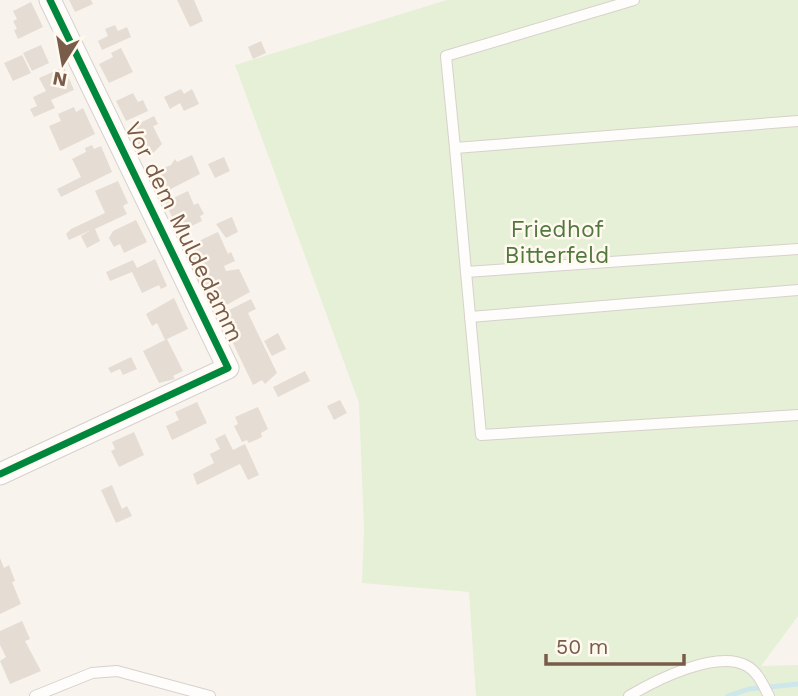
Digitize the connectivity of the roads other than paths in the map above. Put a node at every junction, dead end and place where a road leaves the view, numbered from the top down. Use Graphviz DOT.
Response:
graph roads {
  1 [pos="50,0"];
  2 [pos="634,0"];
  3 [pos="798,121"];
  4 [pos="455,148"];
  5 [pos="798,249"];
  6 [pos="466,272"];
  7 [pos="798,290"];
  8 [pos="470,317"];
  9 [pos="798,415"];
  10 [pos="0,474"];
  11 [pos="769,695"];
  12 [pos="35,696"];
  13 [pos="210,696"];
  14 [pos="629,696"];
  1 -- 10 [label="street, Vor dem Muldedamm"];
  2 -- 4 [label="lane"];
  3 -- 4 [label="lane"];
  4 -- 6 [label="lane"];
  5 -- 6 [label="lane"];
  6 -- 8 [label="lane"];
  7 -- 8 [label="lane"];
  8 -- 9 [label="lane"];
  11 -- 14 [label="lane"];
  12 -- 13 [label="lane"];
}
